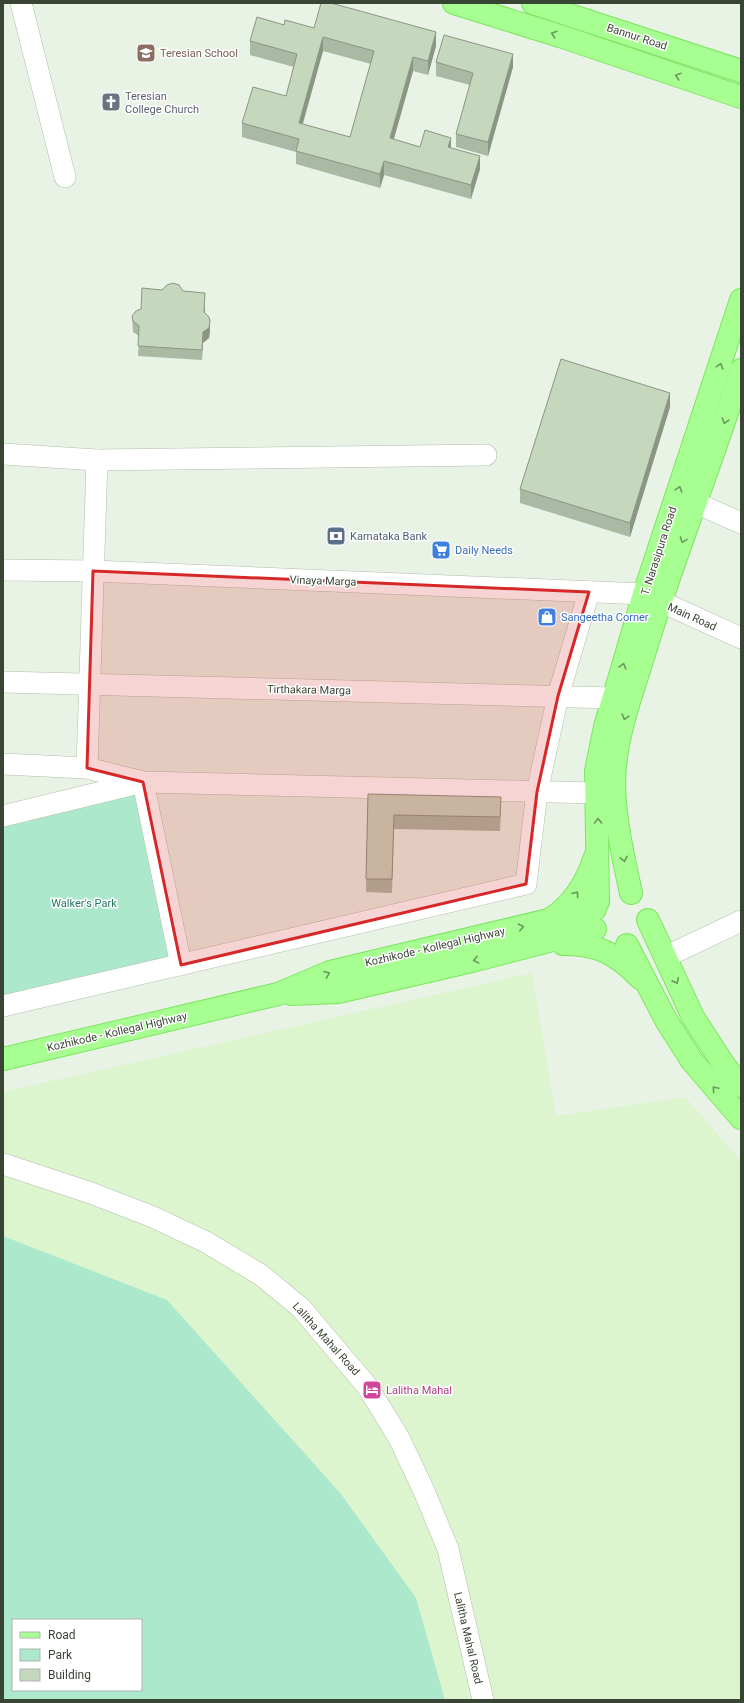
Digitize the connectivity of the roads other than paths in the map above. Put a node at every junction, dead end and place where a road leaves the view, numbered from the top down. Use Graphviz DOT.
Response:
graph roads {
  1 [pos="21,3"];
  2 [pos="454,3"];
  3 [pos="533,3"];
  4 [pos="569,9"];
  5 [pos="737,69"];
  6 [pos="704,84"];
  7 [pos="741,97"];
  8 [pos="741,114"];
  9 [pos="65,177"];
  10 [pos="741,300"];
  11 [pos="741,370"];
  12 [pos="3,454"];
  13 [pos="486,455"];
  14 [pos="97,460"];
  15 [pos="696,503"];
  16 [pos="741,523"];
  17 [pos="3,570"];
  18 [pos="93,571"];
  19 [pos="589,592"];
  20 [pos="652,598"];
  21 [pos="741,638"];
  22 [pos="3,682"];
  23 [pos="88,685"];
  24 [pos="558,696"];
  25 [pos="614,698"];
  26 [pos="3,764"];
  27 [pos="87,768"];
  28 [pos="142,782"];
  29 [pos="537,792"];
  30 [pos="596,793"];
  31 [pos="3,816"];
  32 [pos="598,848"];
  33 [pos="631,893"];
  34 [pos="596,913"];
  35 [pos="548,920"];
  36 [pos="648,920"];
  37 [pos="741,921"];
  38 [pos="627,945"];
  39 [pos="531,947"];
  40 [pos="665,957"];
  41 [pos="181,965"];
  42 [pos="650,989"];
  43 [pos="278,994"];
  44 [pos="3,1006"];
  45 [pos="3,1059"];
  46 [pos="741,1086"];
  47 [pos="741,1118"];
  48 [pos="3,1164"];
  49 [pos="483,1699"];
  1 -- 9 [label="street"];
  6 -- 2 [label="main road, one-way"];
  3 -- 4 [label="main road, Bannur Road"];
  4 -- 5 [label="main road, Bannur Road"];
  6 -- 7 [label="main road"];
  6 -- 8 [label="main road"];
  20 -- 10 [label="main road, T. Narasipura Road, one-way"];
  11 -- 15 [label="main road, T. Narasipura Road, one-way"];
  12 -- 14 [label="street"];
  13 -- 14 [label="street"];
  14 -- 18 [label="street"];
  15 -- 16 [label="street"];
  15 -- 20 [label="main road, T. Narasipura Road, one-way"];
  17 -- 18 [label="street, Vinaya Marga"];
  18 -- 19 [label="street, Vinaya Marga"];
  18 -- 23 [label="street"];
  19 -- 20 [label="street, Vinaya Marga"];
  19 -- 24 [label="street"];
  20 -- 21 [label="street, Main Road"];
  25 -- 20 [label="main road, T. Narasipura Road, one-way"];
  20 -- 33 [label="main road, T. Narasipura Road, one-way"];
  22 -- 23 [label="street, Tirthakara Marga"];
  23 -- 24 [label="street, Tirthakara Marga"];
  23 -- 27 [label="street"];
  24 -- 25 [label="street, Tirthakara Marga"];
  24 -- 29 [label="street"];
  25 -- 30 [label="main road, T. Narasipura Road"];
  26 -- 27 [label="street"];
  27 -- 28 [label="street"];
  28 -- 29 [label="street"];
  28 -- 31 [label="street"];
  28 -- 41 [label="street"];
  29 -- 30 [label="street"];
  29 -- 41 [label="street"];
  32 -- 30 [label="main road, T. Narasipura Road, one-way"];
  32 -- 34 [label="main road, T. Narasipura Road"];
  35 -- 32 [label="main road, one-way"];
  33 -- 34 [label="main road"];
  33 -- 36 [label="main road"];
  34 -- 35 [label="main road, Kozhikode - Kollegal Highway"];
  34 -- 38 [label="main road"];
  34 -- 39 [label="main road, Kozhikode - Kollegal Highway"];
  43 -- 35 [label="main road, Kozhikode - Kollegal Highway, one-way"];
  36 -- 38 [label="main road"];
  36 -- 40 [label="main road"];
  37 -- 40 [label="street"];
  38 -- 42 [label="main road"];
  39 -- 42 [label="main road"];
  39 -- 43 [label="main road, Kozhikode - Kollegal Highway, one-way"];
  40 -- 46 [label="main road, one-way"];
  41 -- 44 [label="street"];
  47 -- 42 [label="main road, one-way"];
  43 -- 45 [label="main road, Kozhikode - Kollegal Highway"];
  48 -- 49 [label="street, Lalitha Mahal Road"];
}
